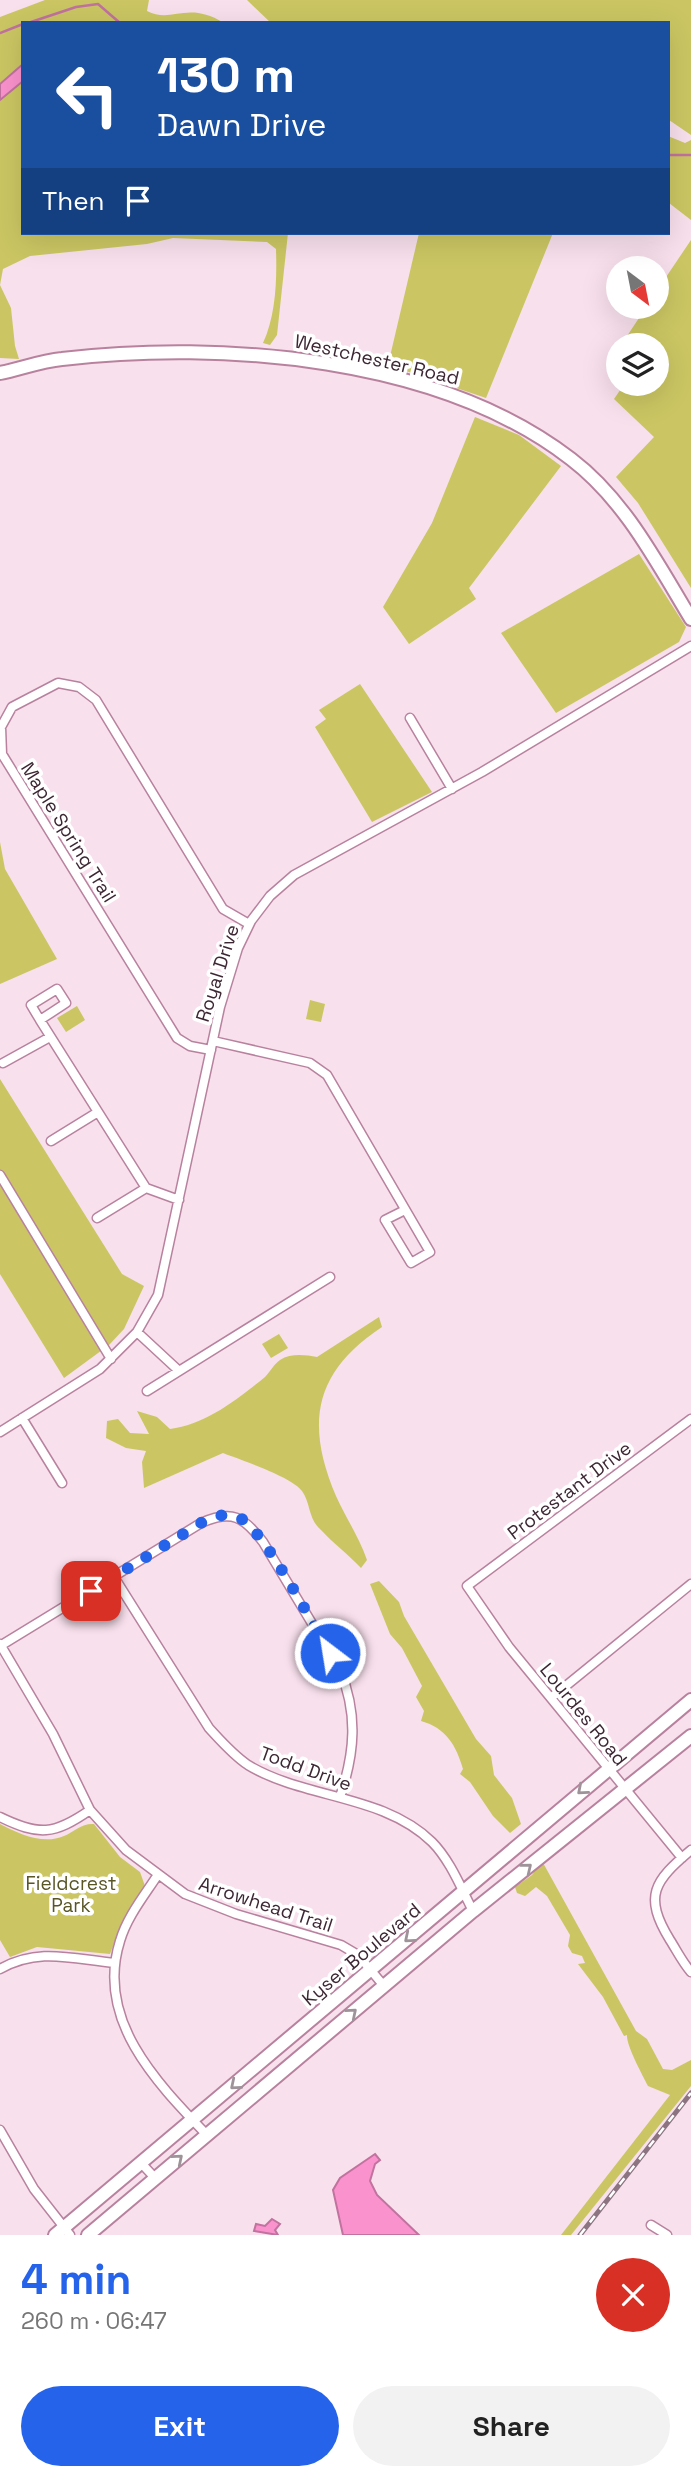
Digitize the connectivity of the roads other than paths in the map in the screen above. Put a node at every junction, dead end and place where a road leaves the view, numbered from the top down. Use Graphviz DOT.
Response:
graph roads {
  1 [pos="0,373"];
  2 [pos="691,620"];
  3 [pos="691,646"];
  4 [pos="410,718"];
  5 [pos="452,789"];
  6 [pos="249,925"];
  7 [pos="40,1020"];
  8 [pos="50,1037"];
  9 [pos="212,1045"];
  10 [pos="4,1063"];
  11 [pos="98,1112"];
  12 [pos="51,1141"];
  13 [pos="0,1175"];
  14 [pos="146,1188"];
  15 [pos="179,1200"];
  16 [pos="405,1210"];
  17 [pos="97,1218"];
  18 [pos="330,1277"];
  19 [pos="137,1332"];
  20 [pos="111,1359"];
  21 [pos="178,1370"];
  22 [pos="147,1391"];
  23 [pos="22,1418"];
  24 [pos="691,1419"];
  25 [pos="0,1432"];
  26 [pos="62,1483"];
  27 [pos="114,1577"];
  28 [pos="691,1584"];
  29 [pos="467,1586"];
  30 [pos="0,1645"];
  31 [pos="551,1698"];
  32 [pos="691,1700"];
  33 [pos="691,1736"];
  34 [pos="606,1769"];
  35 [pos="626,1788"];
  36 [pos="340,1797"];
  37 [pos="90,1810"];
  38 [pos="0,1817"];
  39 [pos="691,1850"];
  40 [pos="682,1858"];
  41 [pos="157,1876"];
  42 [pos="464,1892"];
  43 [pos="474,1911"];
  44 [pos="115,1963"];
  45 [pos="0,1969"];
  46 [pos="372,1969"];
  47 [pos="691,1972"];
  48 [pos="384,1986"];
  49 [pos="193,2120"];
  50 [pos="0,2130"];
  51 [pos="206,2135"];
  52 [pos="142,2164"];
  53 [pos="155,2178"];
  54 [pos="651,2225"];
  55 [pos="63,2232"];
  56 [pos="88,2235"];
  57 [pos="667,2235"];
  1 -- 2 [label="street, Westchester Road"];
  3 -- 5 [label="street, Royal Drive"];
  4 -- 5 [label="street"];
  5 -- 6 [label="street, Royal Drive"];
  6 -- 9 [label="street, Royal Drive"];
  6 -- 9 [label="street, Maple Spring Trail"];
  7 -- 8 [label="street"];
  8 -- 10 [label="street"];
  8 -- 11 [label="street"];
  9 -- 15 [label="street, Royal Drive"];
  9 -- 16 [label="street"];
  11 -- 12 [label="street"];
  11 -- 14 [label="street"];
  13 -- 20 [label="street"];
  14 -- 15 [label="street"];
  14 -- 17 [label="street"];
  15 -- 19 [label="street, Royal Drive"];
  16 -- 16 [label="street"];
  18 -- 21 [label="street"];
  19 -- 20 [label="street, Royal Drive"];
  19 -- 21 [label="street"];
  20 -- 23 [label="street, Royal Drive"];
  21 -- 22 [label="street"];
  23 -- 25 [label="street, Royal Drive"];
  23 -- 26 [label="street"];
  24 -- 29 [label="street, Protestant Drive"];
  27 -- 30 [label="street"];
  27 -- 36 [label="street, Todd Drive"];
  27 -- 36 [label="street"];
  28 -- 31 [label="street"];
  29 -- 31 [label="street, Lourdes Road"];
  30 -- 37 [label="street, Arrowhead Trail"];
  31 -- 34 [label="street, Lourdes Road"];
  32 -- 34 [label="street, Kyser Boulevard"];
  33 -- 35 [label="street, Kyser Boulevard"];
  34 -- 35 [label="street, Lourdes Road"];
  34 -- 42 [label="street, Kyser Boulevard, one-way"];
  35 -- 40 [label="street, Lourdes Road"];
  43 -- 35 [label="street, Kyser Boulevard, one-way"];
  36 -- 42 [label="street, Todd Drive"];
  37 -- 38 [label="street"];
  37 -- 41 [label="street, Arrowhead Trail"];
  39 -- 40 [label="street"];
  40 -- 47 [label="street"];
  41 -- 44 [label="street"];
  41 -- 46 [label="street, Arrowhead Trail"];
  42 -- 43 [label="street, Todd Drive"];
  42 -- 46 [label="street, Kyser Boulevard, one-way"];
  43 -- 48 [label="street, Kyser Boulevard"];
  44 -- 45 [label="street"];
  44 -- 49 [label="street"];
  46 -- 48 [label="street, Arrowhead Trail"];
  46 -- 49 [label="street, Kyser Boulevard, one-way"];
  51 -- 48 [label="street, Kyser Boulevard, one-way"];
  49 -- 51 [label="street"];
  49 -- 52 [label="street, Kyser Boulevard"];
  50 -- 55 [label="street"];
  53 -- 51 [label="street, Kyser Boulevard, one-way"];
  52 -- 53 [label="street"];
  52 -- 55 [label="street, Kyser Boulevard"];
  53 -- 56 [label="street, Kyser Boulevard"];
  54 -- 57 [label="street"];
}
